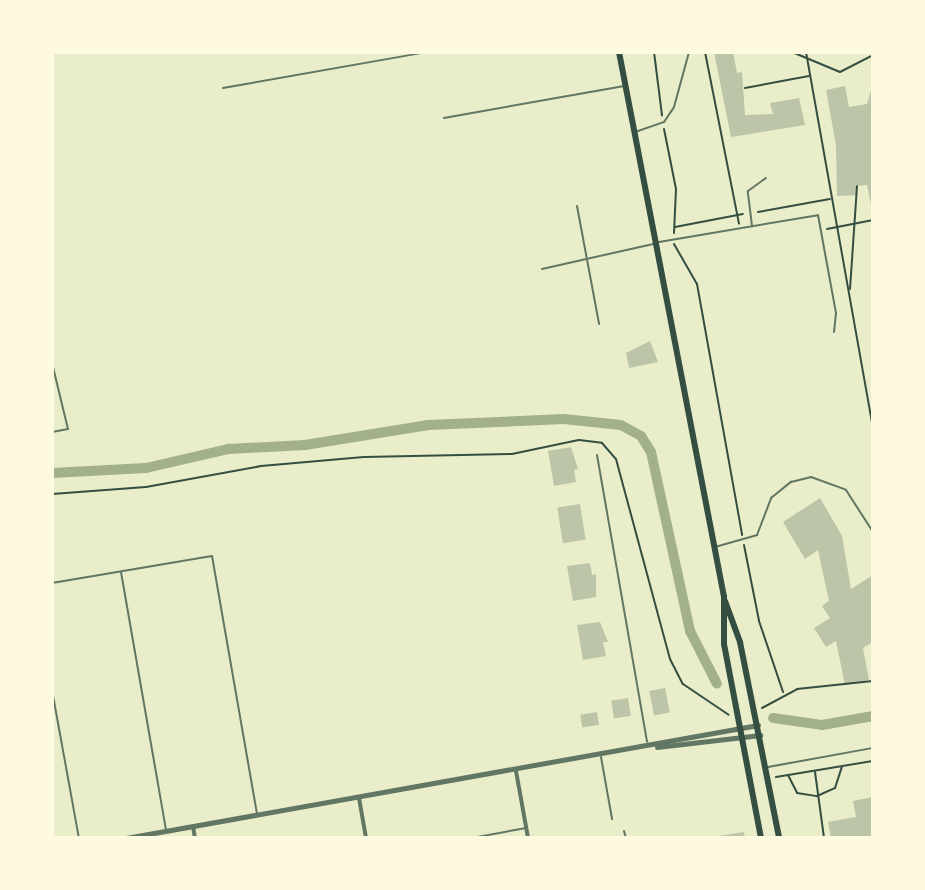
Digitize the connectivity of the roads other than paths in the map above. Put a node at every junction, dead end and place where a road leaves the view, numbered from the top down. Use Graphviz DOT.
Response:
graph roads {
  1 [pos="428,52"];
  2 [pos="619,52"];
  3 [pos="689,52"];
  4 [pos="626,86"];
  5 [pos="223,88"];
  6 [pos="444,118"];
  7 [pos="634,132"];
  8 [pos="766,178"];
  9 [pos="577,206"];
  10 [pos="752,227"];
  11 [pos="656,243"];
  12 [pos="587,261"];
  13 [pos="542,269"];
  14 [pos="599,324"];
  15 [pos="834,332"];
  16 [pos="52,363"];
  17 [pos="52,432"];
  18 [pos="597,455"];
  19 [pos="873,532"];
  20 [pos="714,547"];
  21 [pos="121,572"];
  22 [pos="52,583"];
  23 [pos="724,597"];
  24 [pos="52,690"];
  25 [pos="758,725"];
  26 [pos="739,726"];
  27 [pos="760,735"];
  28 [pos="741,738"];
  29 [pos="648,747"];
  30 [pos="873,748"];
  31 [pos="601,755"];
  32 [pos="766,767"];
  33 [pos="516,771"];
  34 [pos="359,798"];
  35 [pos="257,816"];
  36 [pos="612,819"];
  37 [pos="193,826"];
  38 [pos="527,828"];
  39 [pos="166,831"];
  40 [pos="624,831"];
  41 [pos="79,838"];
  42 [pos="126,838"];
  43 [pos="195,838"];
  44 [pos="366,838"];
  45 [pos="472,838"];
  46 [pos="528,838"];
  47 [pos="626,838"];
  48 [pos="761,838"];
  49 [pos="779,838"];
  1 -- 5 [label="lane"];
  2 -- 4 [label="main road"];
  3 -- 7 [label="lane"];
  4 -- 6 [label="lane"];
  4 -- 7 [label="main road"];
  7 -- 11 [label="main road"];
  8 -- 10 [label="lane"];
  9 -- 12 [label="lane"];
  10 -- 11 [label="lane"];
  10 -- 15 [label="lane"];
  11 -- 12 [label="lane"];
  11 -- 20 [label="main road"];
  12 -- 13 [label="lane"];
  12 -- 14 [label="lane"];
  16 -- 17 [label="lane"];
  18 -- 29 [label="lane"];
  19 -- 20 [label="lane"];
  20 -- 23 [label="main road"];
  21 -- 22 [label="lane"];
  21 -- 35 [label="lane"];
  21 -- 39 [label="lane"];
  23 -- 25 [label="main road"];
  23 -- 26 [label="main road"];
  24 -- 41 [label="lane"];
  25 -- 26 [label="street"];
  25 -- 27 [label="main road"];
  26 -- 28 [label="main road"];
  26 -- 29 [label="street"];
  27 -- 28 [label="street"];
  27 -- 32 [label="main road"];
  28 -- 29 [label="street"];
  28 -- 48 [label="main road"];
  29 -- 31 [label="street"];
  30 -- 32 [label="lane"];
  31 -- 33 [label="street"];
  31 -- 36 [label="lane"];
  32 -- 49 [label="main road"];
  33 -- 34 [label="street"];
  33 -- 38 [label="street"];
  34 -- 35 [label="street"];
  34 -- 44 [label="street"];
  35 -- 37 [label="street"];
  37 -- 39 [label="street"];
  37 -- 43 [label="street"];
  38 -- 45 [label="lane"];
  38 -- 46 [label="street"];
  39 -- 42 [label="street"];
  40 -- 47 [label="lane"];
}
